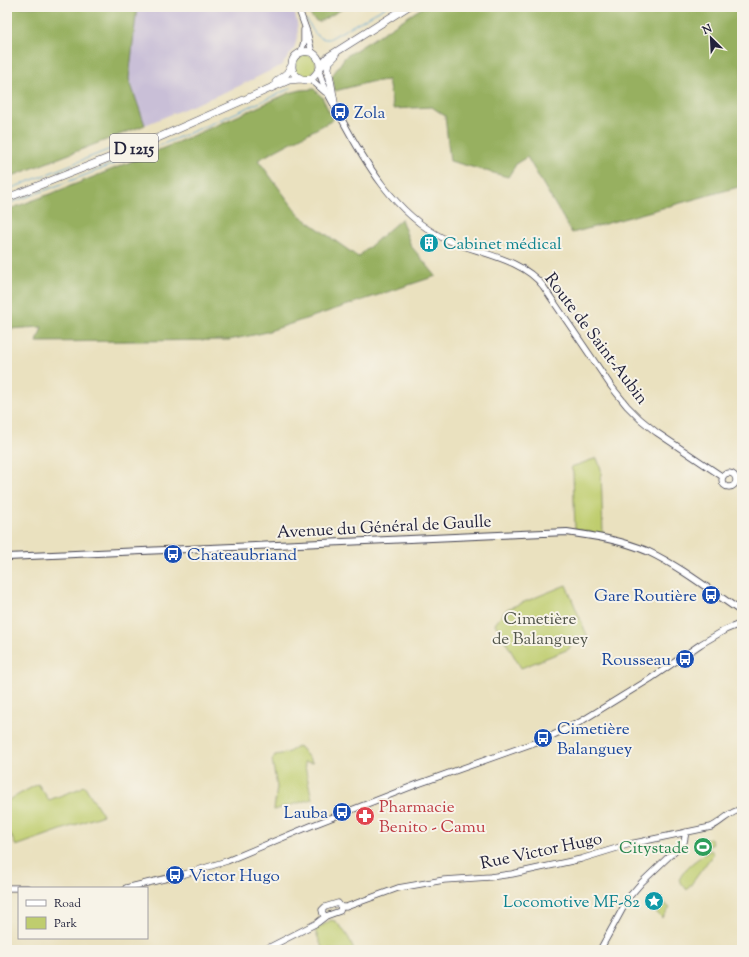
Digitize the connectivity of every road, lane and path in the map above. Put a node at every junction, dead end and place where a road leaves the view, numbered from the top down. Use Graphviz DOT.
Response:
graph roads {
  1 [pos="298,7"];
  2 [pos="407,7"];
  3 [pos="304,25"];
  4 [pos="369,31"];
  5 [pos="338,50"];
  6 [pos="301,52"];
  7 [pos="314,54"];
  8 [pos="292,65"];
  9 [pos="320,69"];
  10 [pos="304,79"];
  11 [pos="259,93"];
  12 [pos="331,99"];
  13 [pos="335,107"];
  14 [pos="7,198"];
  15 [pos="723,477"];
  16 [pos="739,481"];
  17 [pos="7,558"];
  18 [pos="742,612"];
  19 [pos="741,623"];
  20 [pos="742,809"];
  21 [pos="686,832"];
  22 [pos="130,887"];
  23 [pos="7,888"];
  24 [pos="18,888"];
  25 [pos="341,907"];
  26 [pos="326,916"];
  27 [pos="264,950"];
  28 [pos="600,950"];
  1 -- 3 [label="street"];
  2 -- 4 [label="main road"];
  3 -- 6 [label="street"];
  3 -- 7 [label="street"];
  4 -- 5 [label="main road"];
  4 -- 13 [label="main road"];
  5 -- 7 [label="main road"];
  5 -- 9 [label="main road"];
  6 -- 7 [label="main road"];
  6 -- 8 [label="main road"];
  7 -- 9 [label="main road"];
  8 -- 10 [label="main road"];
  8 -- 11 [label="main road, D 1215"];
  9 -- 10 [label="main road"];
  9 -- 12 [label="street"];
  10 -- 11 [label="main road, D 1215"];
  10 -- 12 [label="street"];
  11 -- 14 [label="main road, D 1215"];
  12 -- 13 [label="street, Route de Saint-Aubin"];
  13 -- 15 [label="street, Route de Saint-Aubin"];
  15 -- 16 [label="street"];
  15 -- 16 [label="street"];
  17 -- 18 [label="main road, Avenue du Général de Gaulle"];
  19 -- 22 [label="street"];
  20 -- 21 [label="street, Rue Victor Hugo"];
  21 -- 25 [label="street, Rue Victor Hugo"];
  21 -- 28 [label="street"];
  23 -- 24 [label="street"];
  25 -- 26 [label="street"];
  25 -- 26 [label="street"];
  26 -- 27 [label="street"];
}
